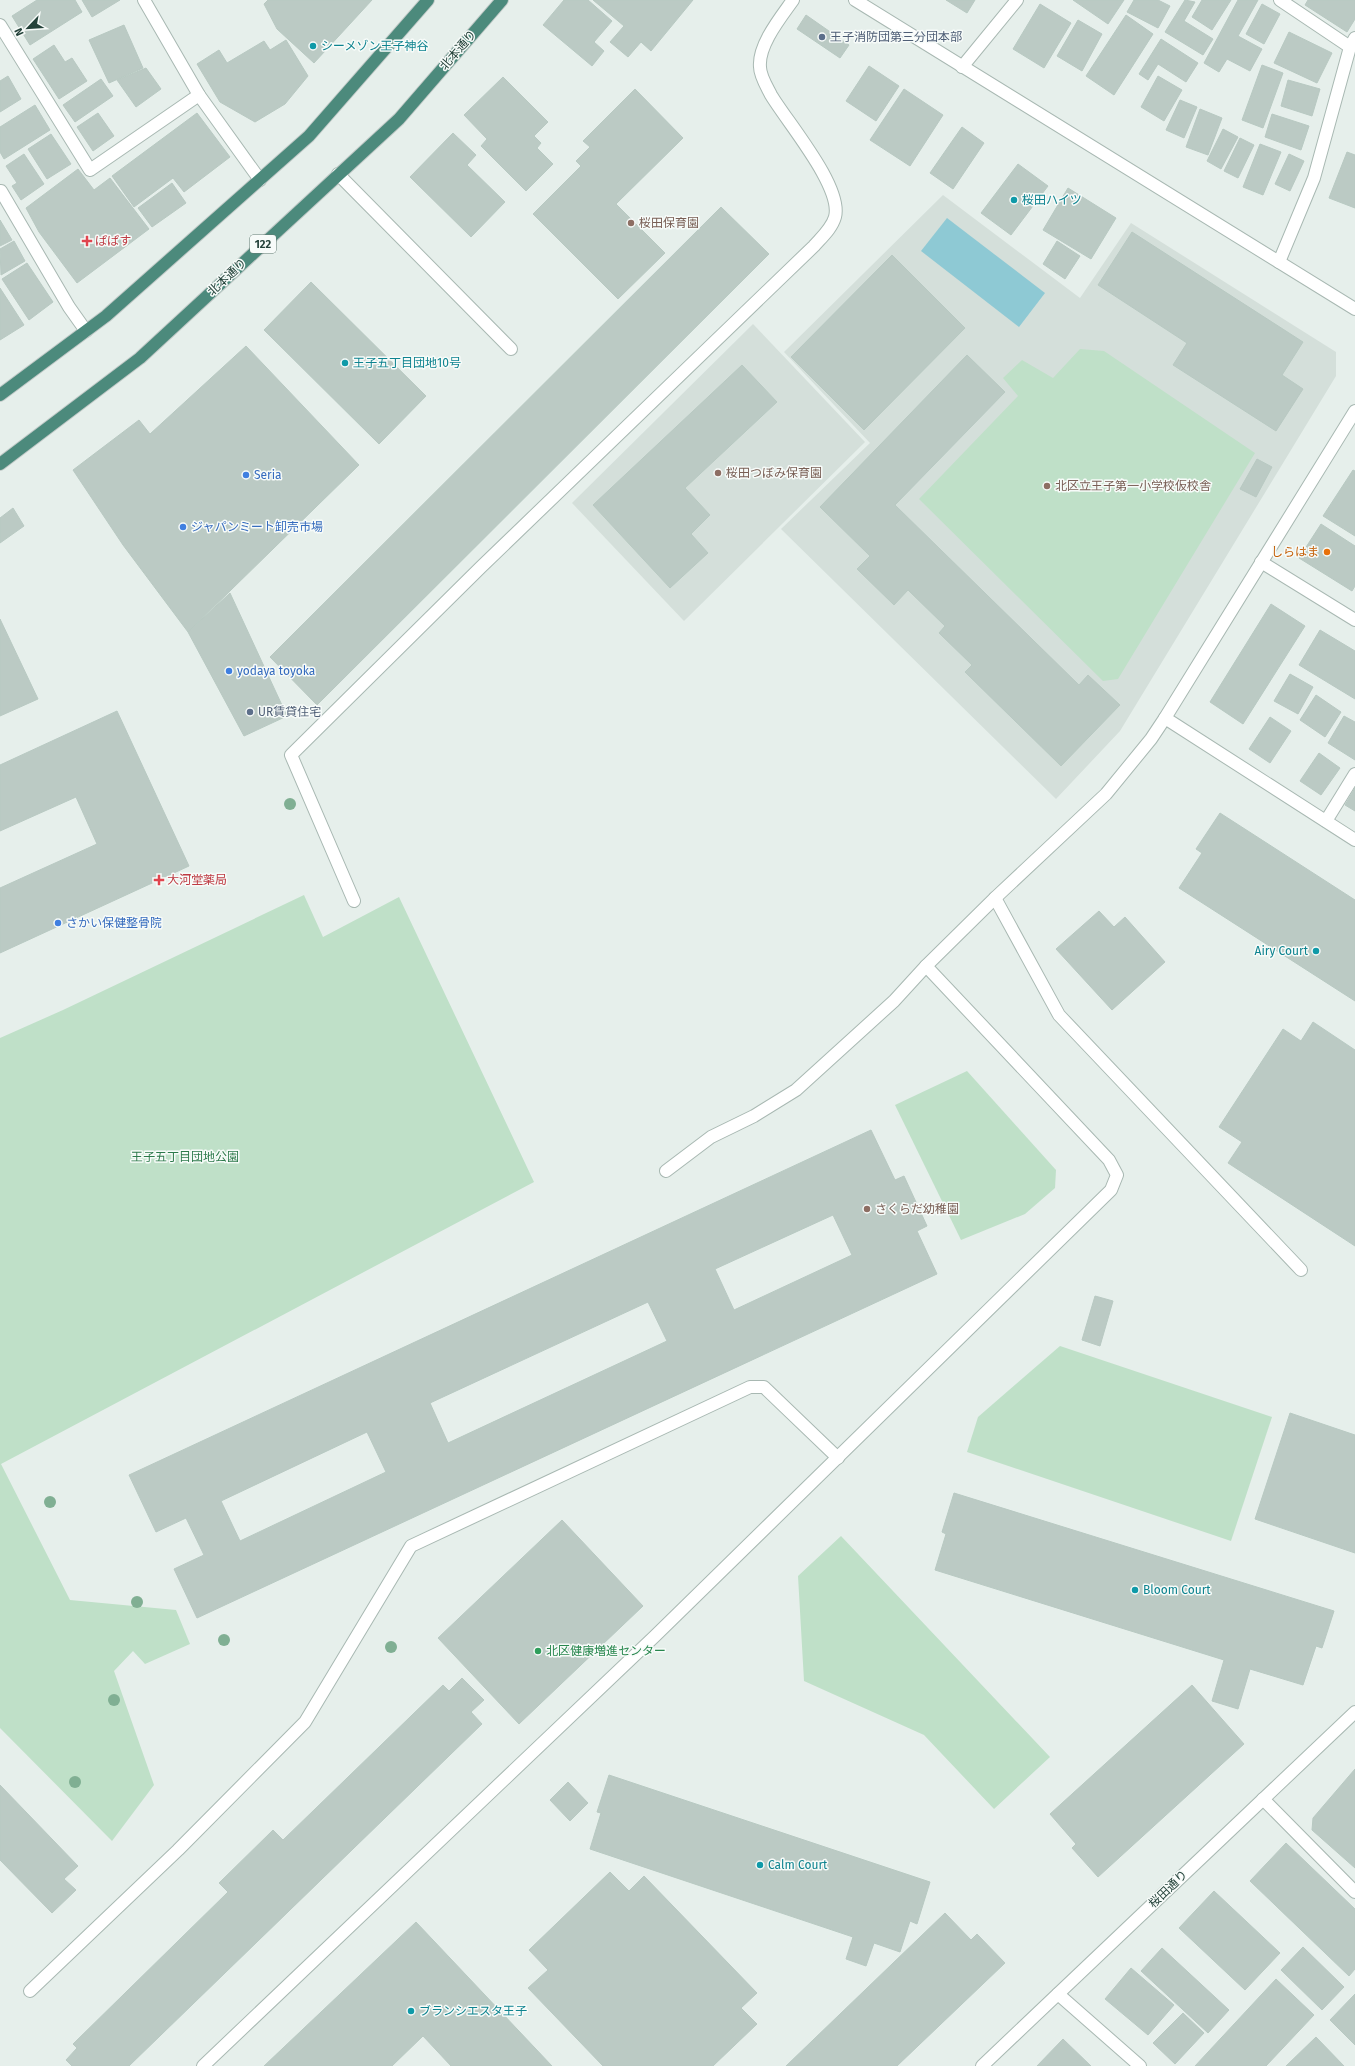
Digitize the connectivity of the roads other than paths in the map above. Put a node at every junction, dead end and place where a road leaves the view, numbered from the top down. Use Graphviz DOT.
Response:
graph roads {
  1 [pos="144,0"];
  2 [pos="428,0"];
  3 [pos="502,0"];
  4 [pos="793,0"];
  5 [pos="855,0"];
  6 [pos="1017,0"];
  7 [pos="1280,0"];
  8 [pos="0,25"];
  9 [pos="1353,42"];
  10 [pos="962,66"];
  11 [pos="199,94"];
  12 [pos="338,174"];
  13 [pos="260,180"];
  14 [pos="0,191"];
  15 [pos="1278,262"];
  16 [pos="1355,309"];
  17 [pos="86,331"];
  18 [pos="511,349"];
  19 [pos="0,395"];
  20 [pos="1355,411"];
  21 [pos="0,464"];
  22 [pos="1261,562"];
  23 [pos="1355,620"];
  24 [pos="1165,718"];
  25 [pos="1355,774"];
  26 [pos="1326,821"];
  27 [pos="1355,840"];
  28 [pos="995,898"];
  29 [pos="354,901"];
  30 [pos="926,966"];
  31 [pos="666,1171"];
  32 [pos="1302,1270"];
  33 [pos="838,1458"];
  34 [pos="1355,1712"];
  35 [pos="1263,1799"];
  36 [pos="1355,1892"];
  37 [pos="30,1991"];
  38 [pos="1058,1994"];
  39 [pos="203,2066"];
  40 [pos="982,2066"];
  41 [pos="1140,2066"];
  1 -- 11 [label="street"];
  2 -- 13 [label="highway"];
  3 -- 12 [label="highway, 北本通り / 122"];
  4 -- 29 [label="street"];
  5 -- 10 [label="street"];
  6 -- 10 [label="street"];
  7 -- 9 [label="street"];
  8 -- 11 [label="street"];
  9 -- 15 [label="street"];
  10 -- 15 [label="street"];
  11 -- 13 [label="street"];
  12 -- 18 [label="street"];
  12 -- 21 [label="highway, 北本通り / 122"];
  13 -- 17 [label="highway"];
  14 -- 17 [label="street"];
  15 -- 16 [label="street"];
  17 -- 19 [label="highway"];
  20 -- 22 [label="street"];
  22 -- 23 [label="street"];
  22 -- 24 [label="street"];
  24 -- 26 [label="street"];
  24 -- 28 [label="street"];
  25 -- 26 [label="street"];
  26 -- 27 [label="street"];
  28 -- 30 [label="street"];
  28 -- 32 [label="street"];
  30 -- 31 [label="street"];
  30 -- 33 [label="street"];
  33 -- 37 [label="street"];
  33 -- 39 [label="street"];
  34 -- 35 [label="street, 桜田通り"];
  35 -- 36 [label="street"];
  35 -- 38 [label="street, 桜田通り"];
  38 -- 40 [label="street, 桜田通り"];
  38 -- 41 [label="street"];
}
